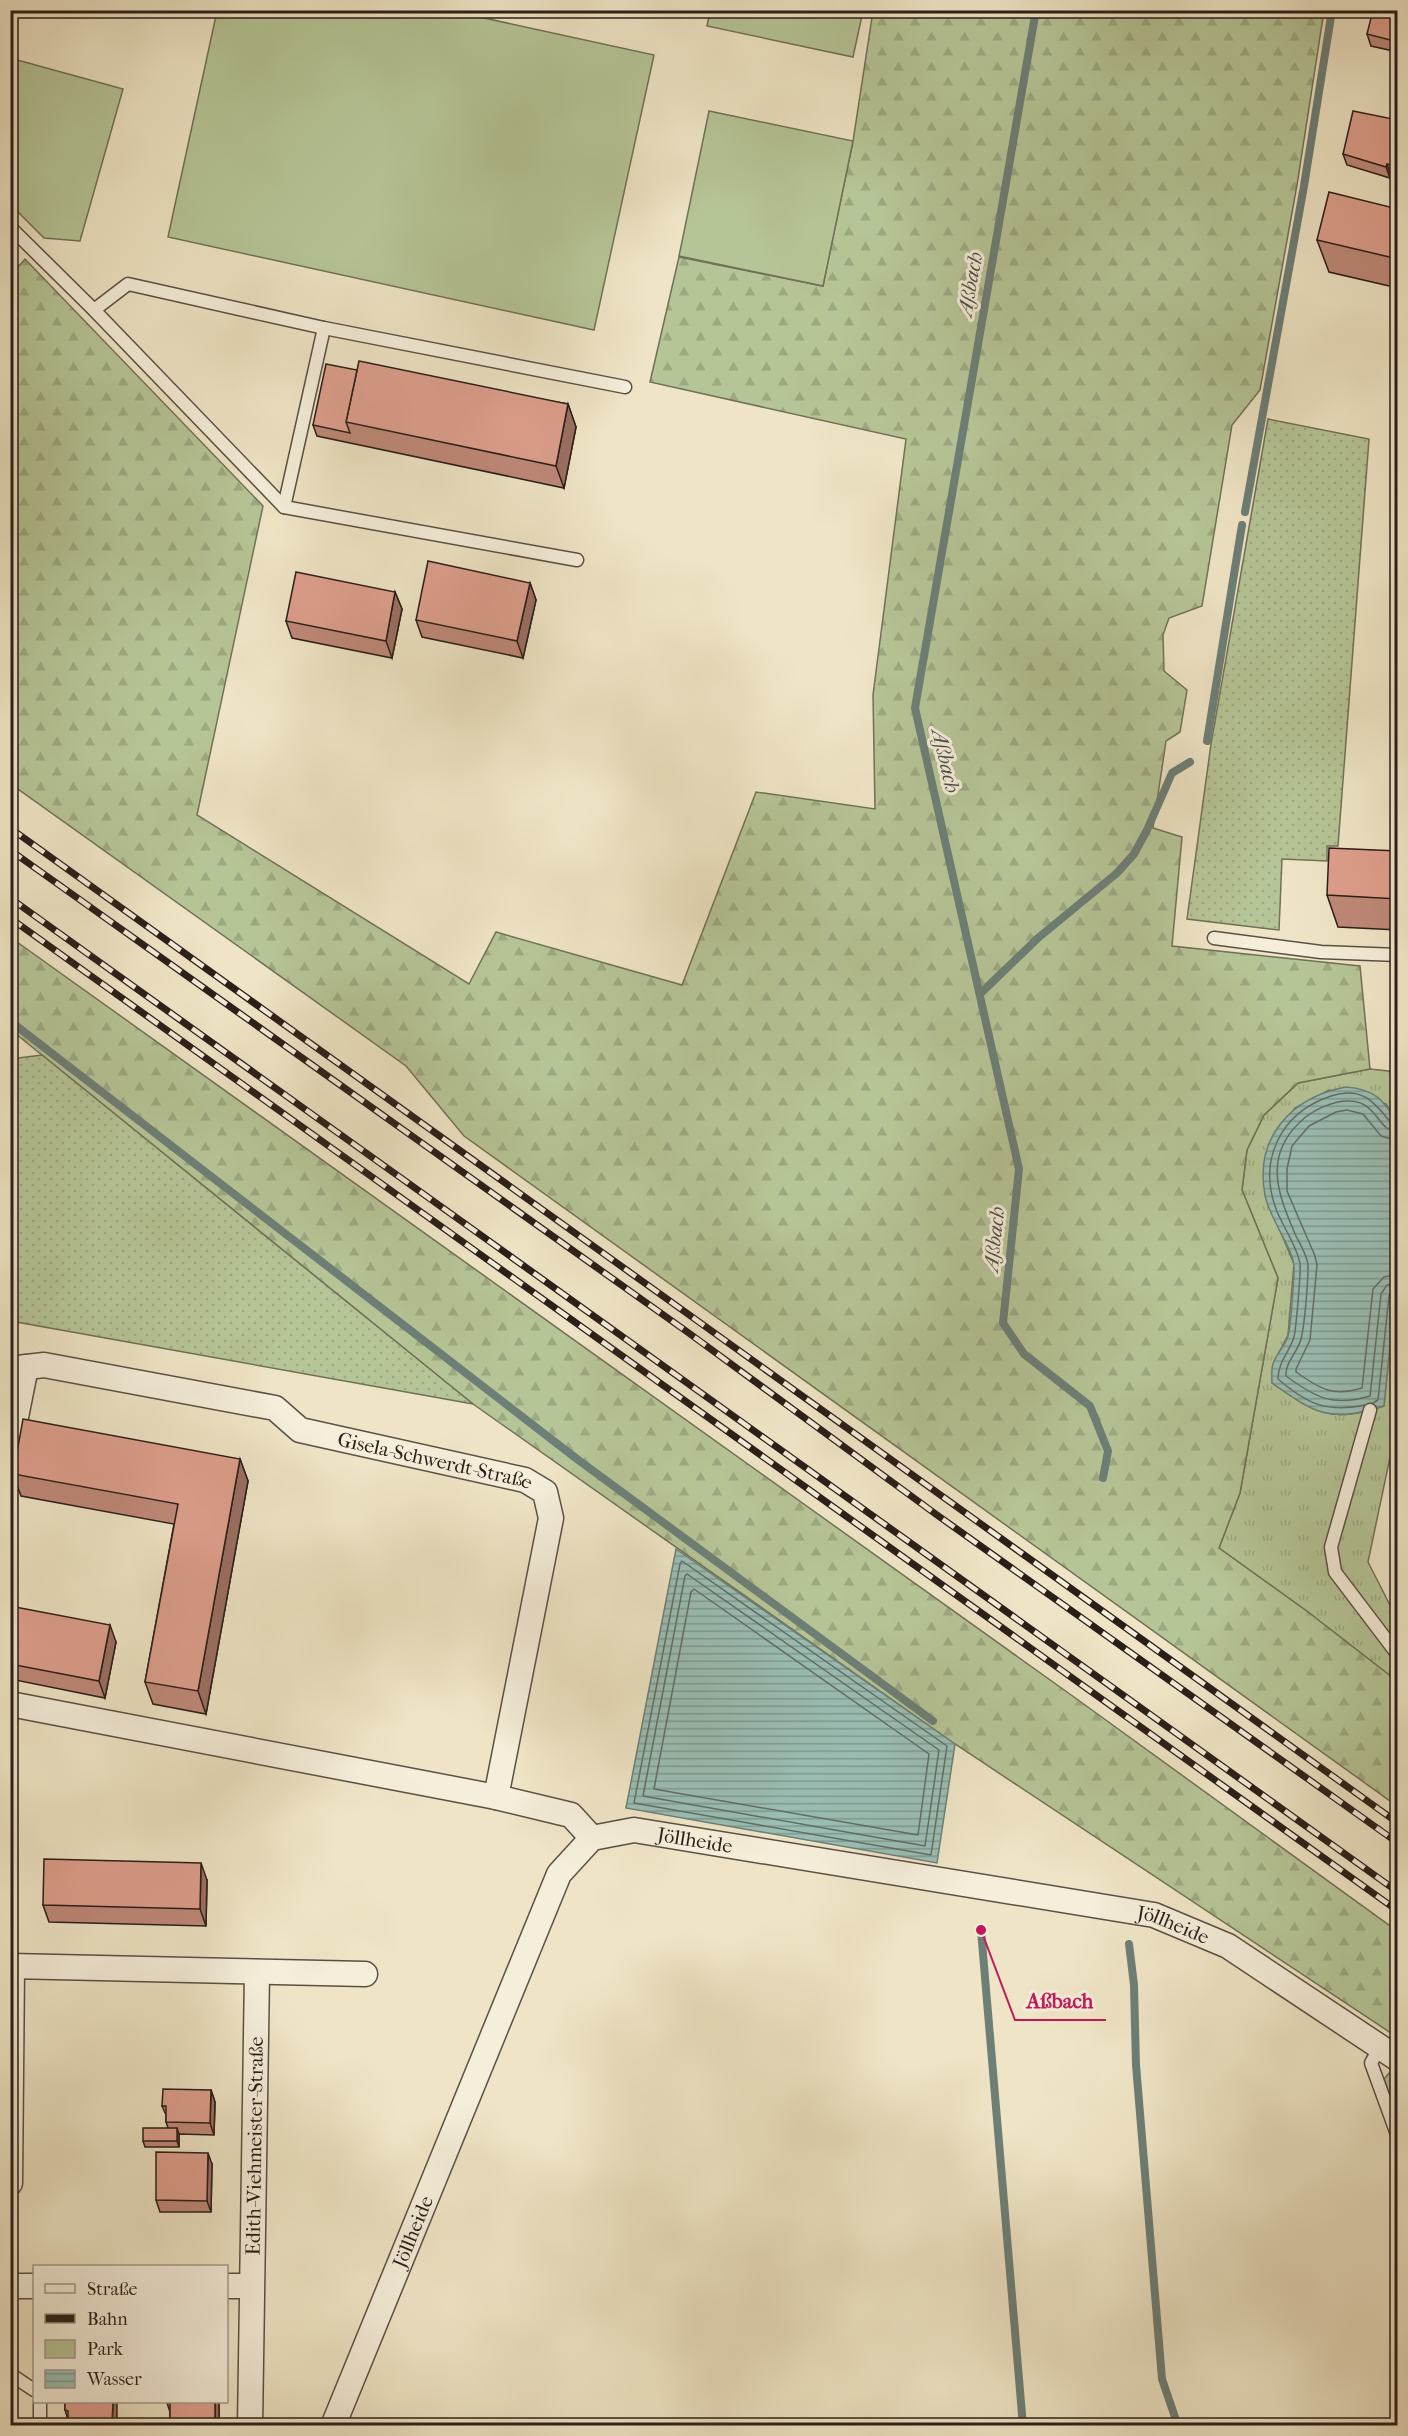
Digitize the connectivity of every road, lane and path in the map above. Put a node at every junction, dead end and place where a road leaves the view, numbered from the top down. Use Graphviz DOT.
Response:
graph roads {
  1 [pos="10,227"];
  2 [pos="94,310"];
  3 [pos="324,328"];
  4 [pos="625,387"];
  5 [pos="284,507"];
  6 [pos="577,560"];
  7 [pos="1214,938"];
  8 [pos="1398,956"];
  9 [pos="18,1368"];
  10 [pos="1370,1410"];
  11 [pos="10,1447"];
  12 [pos="1398,1655"];
  13 [pos="10,1704"];
  14 [pos="496,1797"];
  15 [pos="592,1838"];
  16 [pos="11,1966"];
  17 [pos="257,1972"];
  18 [pos="365,1974"];
  19 [pos="1389,2053"];
  20 [pos="1398,2137"];
  21 [pos="10,2183"];
  22 [pos="10,2286"];
  23 [pos="33,2286"];
  24 [pos="228,2286"];
  25 [pos="251,2286"];
  26 [pos="10,2374"];
  27 [pos="33,2389"];
  28 [pos="40,2403"];
  29 [pos="40,2426"];
  30 [pos="250,2426"];
  31 [pos="333,2426"];
  1 -- 2 [label="lane"];
  2 -- 3 [label="lane"];
  2 -- 5 [label="lane"];
  3 -- 4 [label="lane"];
  3 -- 5 [label="lane"];
  5 -- 6 [label="lane"];
  7 -- 8 [label="lane"];
  9 -- 11 [label="street, Gisela-Schwerdt-Straße"];
  9 -- 14 [label="street, Gisela-Schwerdt-Straße"];
  10 -- 12 [label="lane"];
  13 -- 14 [label="street"];
  14 -- 15 [label="street"];
  15 -- 19 [label="street, Jöllheide"];
  15 -- 31 [label="street, Jöllheide"];
  16 -- 17 [label="street"];
  16 -- 21 [label="street"];
  17 -- 18 [label="street"];
  17 -- 25 [label="street, Edith-Viehmeister-Straße"];
  19 -- 20 [label="lane"];
  22 -- 23 [label="street"];
  24 -- 25 [label="street"];
  25 -- 30 [label="street, Edith-Viehmeister-Straße"];
  26 -- 27 [label="lane"];
  28 -- 29 [label="lane"];
}
